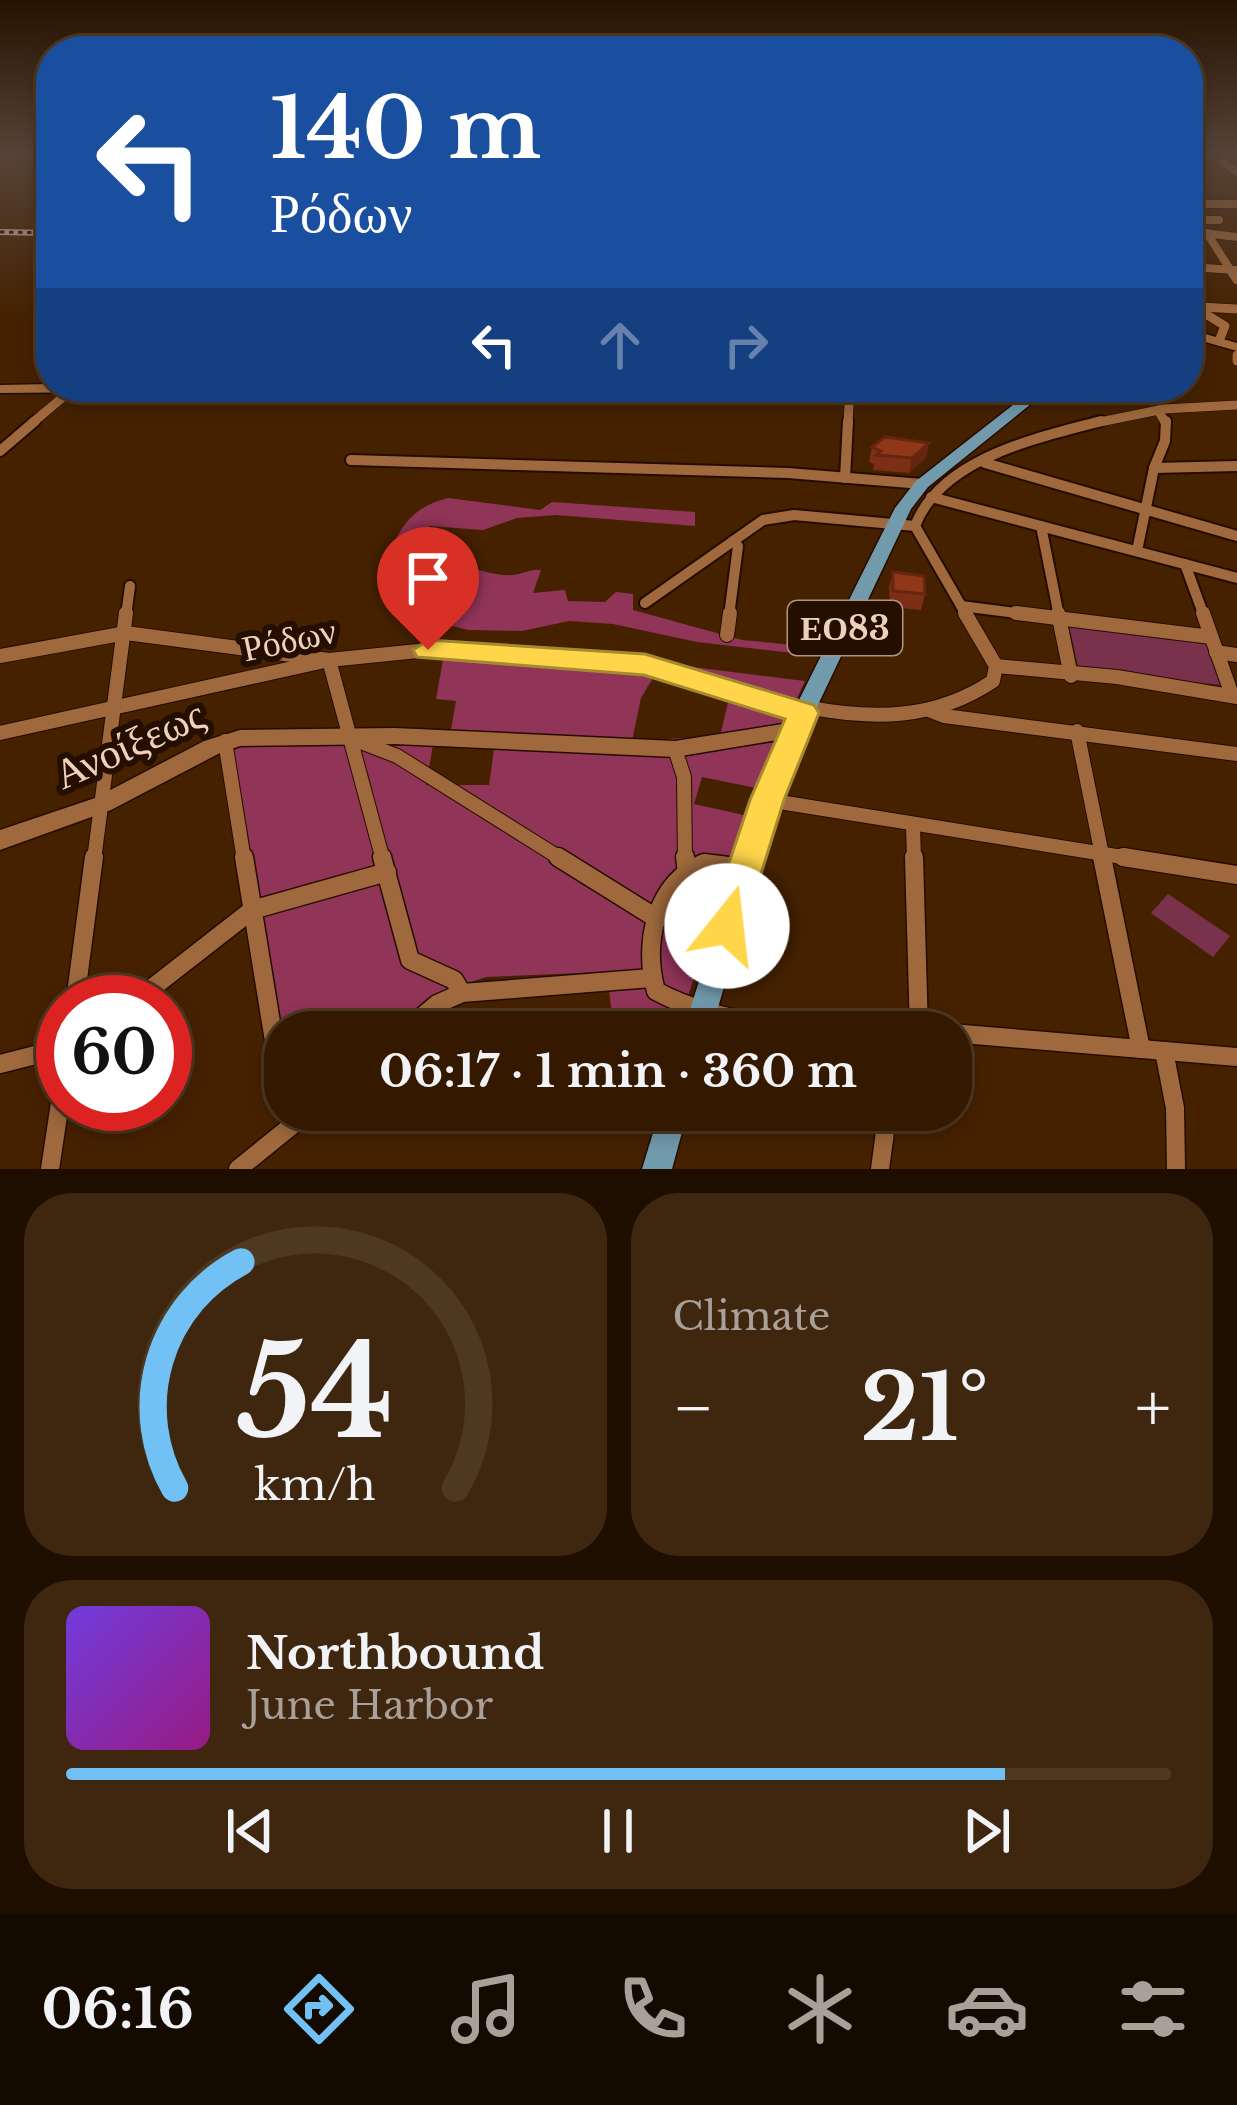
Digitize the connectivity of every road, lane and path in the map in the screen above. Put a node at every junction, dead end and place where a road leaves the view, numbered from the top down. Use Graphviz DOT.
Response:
graph roads {
  1 [pos="1203,220"];
  2 [pos="1220,220"];
  3 [pos="1203,232"];
  4 [pos="1208,233"];
  5 [pos="1237,237"];
  6 [pos="1203,268"];
  7 [pos="1233,269"];
  8 [pos="1237,280"];
  9 [pos="1203,308"];
  10 [pos="1237,309"];
  11 [pos="1203,310"];
  12 [pos="1203,340"];
  13 [pos="1219,341"];
  14 [pos="1203,343"];
  15 [pos="1237,355"];
  16 [pos="0,389"];
  17 [pos="36,389"];
  18 [pos="58,402"];
  19 [pos="849,402"];
  20 [pos="1028,402"];
  21 [pos="1236,408"];
  22 [pos="1158,410"];
  23 [pos="0,451"];
  24 [pos="351,460"];
  25 [pos="984,462"];
  26 [pos="1237,466"];
  27 [pos="1154,467"];
  28 [pos="845,478"];
  29 [pos="926,490"];
  30 [pos="1145,509"];
  31 [pos="905,526"];
  32 [pos="1041,526"];
  33 [pos="1237,536"];
  34 [pos="733,541"];
  35 [pos="1137,551"];
  36 [pos="1185,564"];
  37 [pos="1237,578"];
  38 [pos="130,586"];
  39 [pos="645,603"];
  40 [pos="961,606"];
  41 [pos="1059,618"];
  42 [pos="126,633"];
  43 [pos="727,635"];
  44 [pos="1211,637"];
  45 [pos="1216,652"];
  46 [pos="1237,655"];
  47 [pos="0,656"];
  48 [pos="329,660"];
  49 [pos="996,666"];
  50 [pos="1071,676"];
  51 [pos="1235,696"];
  52 [pos="117,707"];
  53 [pos="928,710"];
  54 [pos="802,716"];
  55 [pos="1077,731"];
  56 [pos="0,733"];
  57 [pos="352,739"];
  58 [pos="226,741"];
  59 [pos="675,749"];
  60 [pos="1237,754"];
  61 [pos="767,800"];
  62 [pos="104,804"];
  63 [pos="913,826"];
  64 [pos="0,840"];
  65 [pos="1102,855"];
  66 [pos="744,868"];
  67 [pos="387,872"];
  68 [pos="687,873"];
  69 [pos="1237,875"];
  70 [pos="252,910"];
  71 [pos="656,918"];
  72 [pos="79,975"];
  73 [pos="169,975"];
  74 [pos="650,978"];
  75 [pos="462,993"];
  76 [pos="270,1011"];
  77 [pos="429,1011"];
  78 [pos="685,1011"];
  79 [pos="703,1011"];
  80 [pos="906,1011"];
  81 [pos="972,1035"];
  82 [pos="1141,1049"];
  83 [pos="1164,1051"];
  84 [pos="36,1055"];
  85 [pos="1237,1057"];
  86 [pos="0,1064"];
  87 [pos="56,1131"];
  88 [pos="273,1131"];
  89 [pos="668,1131"];
  90 [pos="885,1131"];
  91 [pos="50,1169"];
  92 [pos="238,1169"];
  93 [pos="657,1169"];
  94 [pos="880,1169"];
  95 [pos="1177,1169"];
  1 -- 2 [label="street"];
  3 -- 4 [label="street"];
  4 -- 5 [label="street"];
  4 -- 7 [label="street"];
  6 -- 7 [label="street"];
  7 -- 8 [label="street"];
  9 -- 10 [label="street"];
  11 -- 13 [label="street"];
  12 -- 13 [label="street"];
  13 -- 15 [label="street"];
  14 -- 15 [label="street"];
  16 -- 17 [label="street"];
  18 -- 23 [label="street"];
  19 -- 28 [label="street"];
  20 -- 29 [label="main road, ΕΟ83"];
  21 -- 22 [label="street"];
  22 -- 25 [label="street"];
  22 -- 27 [label="street"];
  24 -- 28 [label="street"];
  25 -- 29 [label="street"];
  25 -- 30 [label="street"];
  26 -- 27 [label="street"];
  27 -- 30 [label="street"];
  28 -- 29 [label="street"];
  29 -- 31 [label="main road, ΕΟ83"];
  29 -- 32 [label="street"];
  30 -- 33 [label="street"];
  30 -- 35 [label="street"];
  31 -- 34 [label="street"];
  31 -- 40 [label="street"];
  31 -- 54 [label="main road, ΕΟ83"];
  32 -- 35 [label="street"];
  32 -- 41 [label="street"];
  34 -- 39 [label="street"];
  34 -- 43 [label="street"];
  35 -- 36 [label="street"];
  36 -- 37 [label="street"];
  36 -- 44 [label="street"];
  38 -- 42 [label="street"];
  40 -- 41 [label="street"];
  40 -- 49 [label="street"];
  41 -- 44 [label="street"];
  41 -- 50 [label="street"];
  42 -- 47 [label="street"];
  42 -- 48 [label="street"];
  42 -- 52 [label="street"];
  44 -- 45 [label="street"];
  45 -- 46 [label="street"];
  45 -- 51 [label="street"];
  48 -- 52 [label="street, Ρόδων"];
  48 -- 54 [label="street, Ρόδων"];
  48 -- 57 [label="street"];
  49 -- 50 [label="street"];
  49 -- 53 [label="street"];
  50 -- 51 [label="street"];
  52 -- 56 [label="street, Ρόδων"];
  52 -- 62 [label="street"];
  53 -- 54 [label="street, Ρόδων"];
  53 -- 55 [label="street"];
  54 -- 59 [label="street, Ανοίξεως"];
  54 -- 61 [label="main road, ΕΟ83"];
  55 -- 60 [label="street"];
  55 -- 65 [label="street"];
  57 -- 58 [label="street, Ανοίξεως"];
  57 -- 59 [label="street, Ανοίξεως"];
  57 -- 67 [label="street"];
  57 -- 71 [label="street"];
  58 -- 62 [label="street, Ανοίξεως"];
  58 -- 70 [label="street"];
  59 -- 68 [label="street"];
  61 -- 63 [label="street"];
  61 -- 66 [label="main road, ΕΟ83"];
  62 -- 64 [label="street, Ανοίξεως"];
  62 -- 72 [label="street"];
  63 -- 65 [label="street"];
  63 -- 80 [label="street"];
  65 -- 69 [label="street"];
  65 -- 82 [label="street"];
  66 -- 68 [label="street"];
  66 -- 79 [label="main road, ΕΟ83"];
  67 -- 70 [label="street"];
  67 -- 75 [label="street"];
  68 -- 71 [label="street"];
  70 -- 73 [label="street"];
  70 -- 76 [label="street"];
  71 -- 74 [label="street"];
  74 -- 75 [label="street"];
  74 -- 78 [label="street"];
  75 -- 77 [label="street"];
  81 -- 82 [label="street"];
  82 -- 83 [label="street"];
  83 -- 85 [label="street"];
  83 -- 95 [label="street"];
  84 -- 86 [label="street"];
  87 -- 91 [label="street"];
  88 -- 92 [label="street"];
  89 -- 93 [label="main road"];
  90 -- 94 [label="street"];
}
